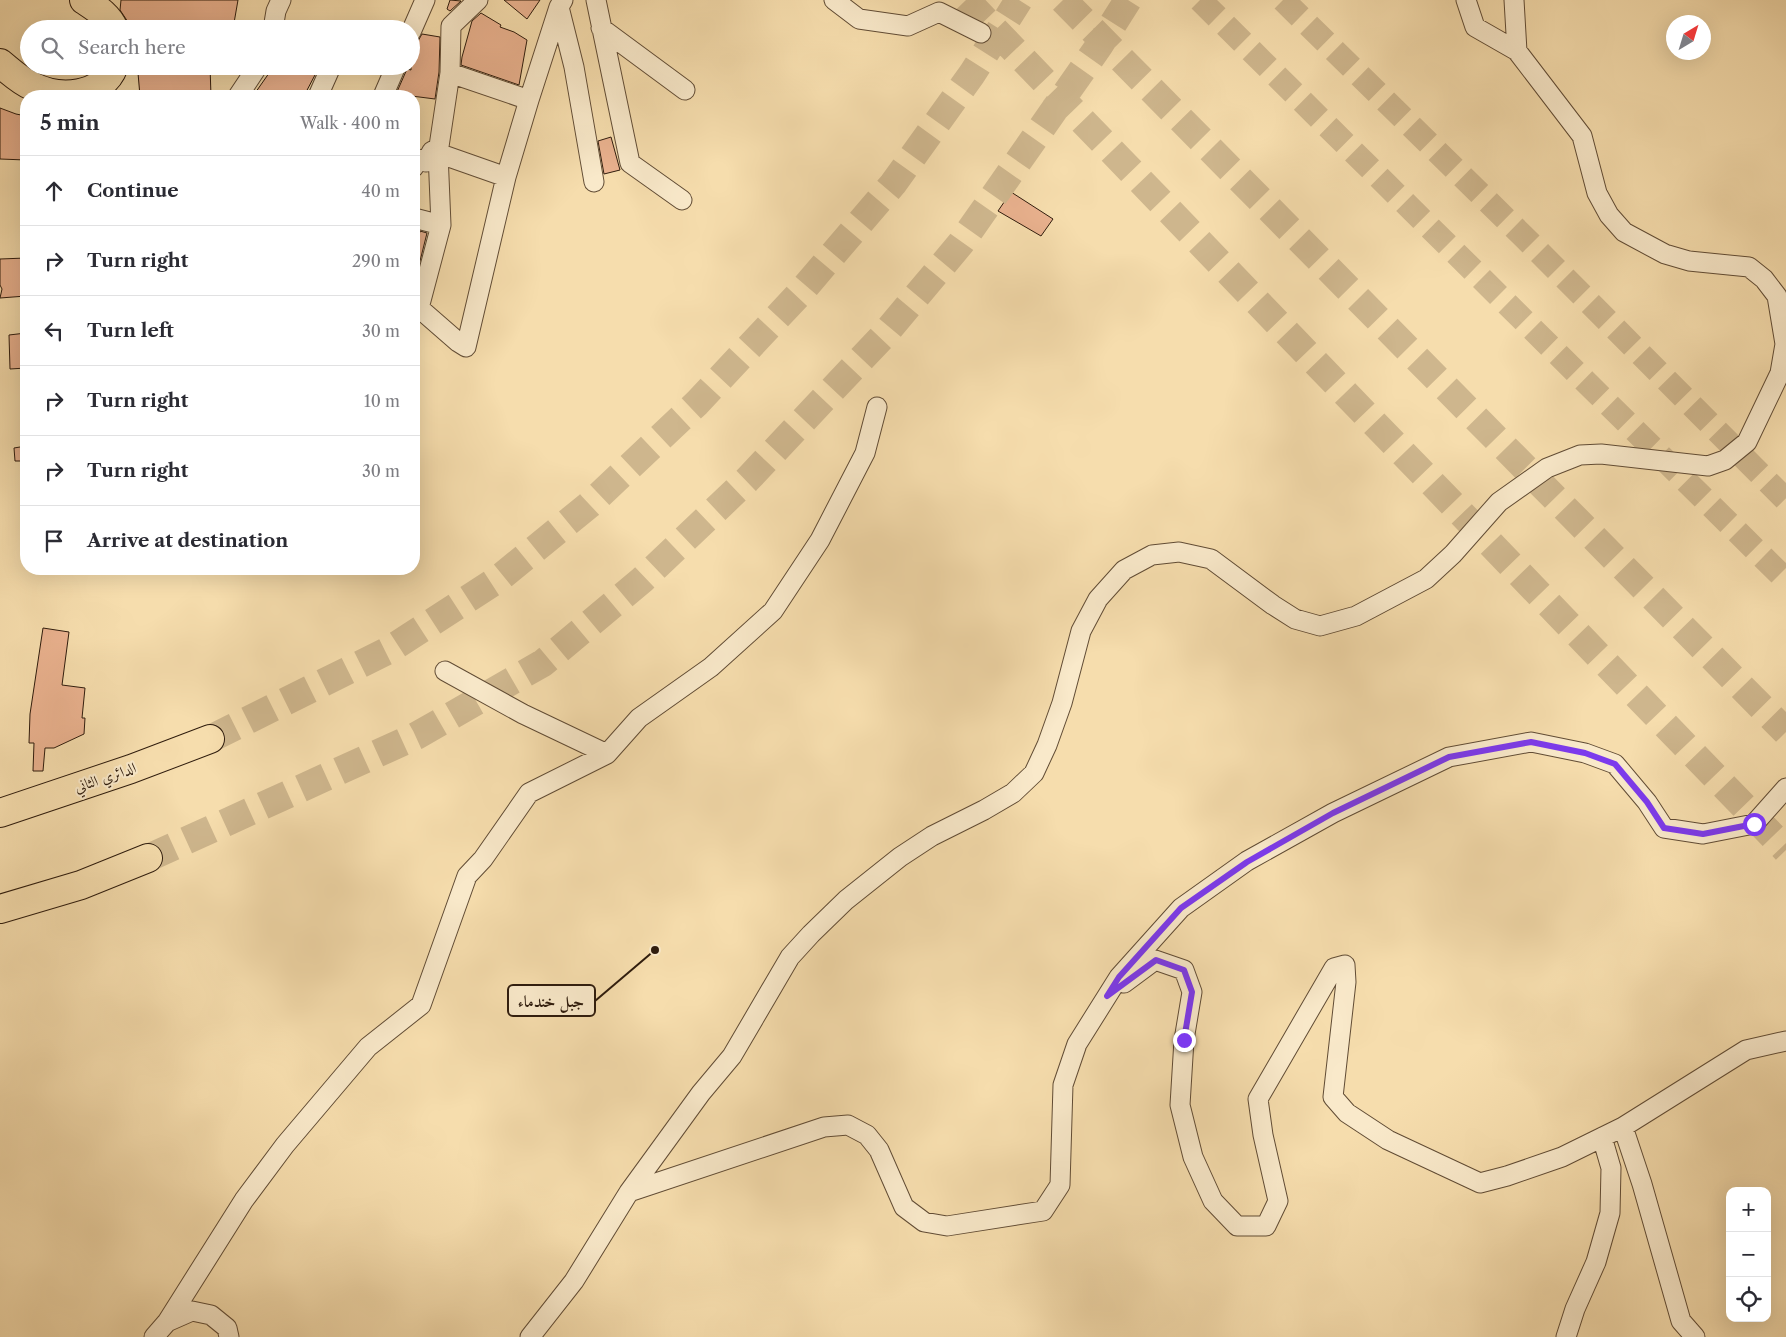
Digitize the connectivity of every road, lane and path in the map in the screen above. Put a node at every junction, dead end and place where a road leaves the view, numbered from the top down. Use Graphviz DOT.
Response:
graph roads {
  1 [pos="84,0"];
  2 [pos="281,0"];
  3 [pos="425,0"];
  4 [pos="478,0"];
  5 [pos="596,0"];
  6 [pos="834,0"];
  7 [pos="1466,0"];
  8 [pos="1514,0"];
  9 [pos="561,3"];
  10 [pos="110,20"];
  11 [pos="278,20"];
  12 [pos="416,20"];
  13 [pos="601,28"];
  14 [pos="981,33"];
  15 [pos="1517,52"];
  16 [pos="0,63"];
  17 [pos="450,73"];
  18 [pos="108,75"];
  19 [pos="253,75"];
  20 [pos="325,75"];
  21 [pos="392,75"];
  22 [pos="44,90"];
  23 [pos="93,90"];
  24 [pos="242,90"];
  25 [pos="320,90"];
  26 [pos="386,90"];
  27 [pos="685,90"];
  28 [pos="529,100"];
  29 [pos="438,153"];
  30 [pos="420,159"];
  31 [pos="506,178"];
  32 [pos="594,182"];
  33 [pos="682,200"];
  34 [pos="420,220"];
  35 [pos="441,226"];
  36 [pos="420,292"];
  37 [pos="420,309"];
  38 [pos="877,406"];
  39 [pos="445,671"];
  40 [pos="210,739"];
  41 [pos="606,754"];
  42 [pos="1786,788"];
  43 [pos="0,813"];
  44 [pos="148,858"];
  45 [pos="0,909"];
  46 [pos="1107,996"];
  47 [pos="1786,1041"];
  48 [pos="1623,1127"];
  49 [pos="1602,1137"];
  50 [pos="629,1192"];
  51 [pos="167,1322"];
  52 [pos="154,1337"];
  53 [pos="230,1337"];
  54 [pos="530,1337"];
  55 [pos="1566,1337"];
  56 [pos="1695,1337"];
  1 -- 10 [label="highway"];
  2 -- 11 [label="street"];
  3 -- 12 [label="street"];
  4 -- 17 [label="street"];
  5 -- 13 [label="street"];
  6 -- 14 [label="street"];
  7 -- 15 [label="street"];
  8 -- 15 [label="street"];
  9 -- 28 [label="street"];
  9 -- 32 [label="street"];
  13 -- 27 [label="street"];
  13 -- 33 [label="street"];
  15 -- 50 [label="street"];
  16 -- 22 [label="highway"];
  17 -- 28 [label="street"];
  17 -- 29 [label="street"];
  18 -- 23 [label="highway"];
  19 -- 24 [label="street"];
  20 -- 25 [label="street"];
  21 -- 26 [label="street"];
  28 -- 31 [label="street"];
  29 -- 30 [label="street"];
  29 -- 31 [label="street"];
  29 -- 35 [label="street"];
  31 -- 37 [label="street"];
  34 -- 35 [label="street"];
  35 -- 36 [label="street"];
  38 -- 41 [label="street"];
  39 -- 41 [label="street"];
  40 -- 43 [label="highway, الدائري الثاني"];
  41 -- 51 [label="street"];
  42 -- 46 [label="street"];
  44 -- 45 [label="highway"];
  46 -- 49 [label="street"];
  46 -- 50 [label="street"];
  47 -- 48 [label="street"];
  48 -- 49 [label="street"];
  48 -- 56 [label="street"];
  49 -- 55 [label="street"];
  50 -- 54 [label="street"];
  51 -- 52 [label="street"];
  51 -- 53 [label="street"];
}
